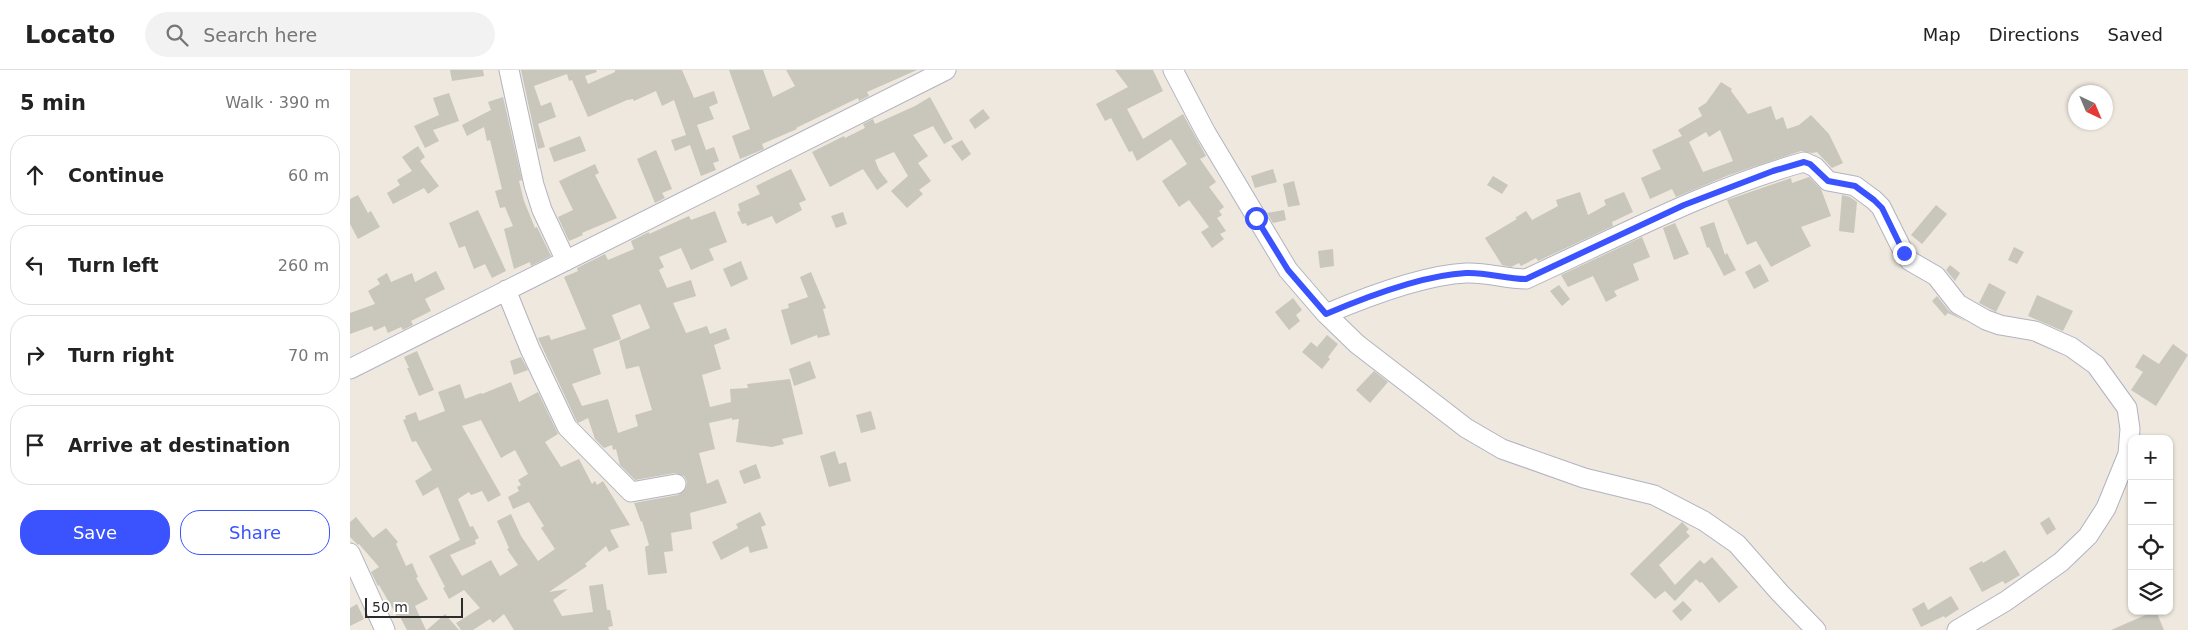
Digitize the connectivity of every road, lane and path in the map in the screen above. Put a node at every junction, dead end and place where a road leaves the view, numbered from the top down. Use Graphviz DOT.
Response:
graph roads {
  1 [pos="508,70"];
  2 [pos="946,70"];
  3 [pos="1173,70"];
  4 [pos="566,261"];
  5 [pos="506,290"];
  6 [pos="1326,314"];
  7 [pos="350,369"];
  8 [pos="676,484"];
  9 [pos="350,553"];
  10 [pos="385,630"];
  11 [pos="1816,630"];
  12 [pos="1957,630"];
  1 -- 4 [label="street"];
  2 -- 4 [label="street"];
  3 -- 6 [label="street"];
  4 -- 5 [label="street"];
  5 -- 7 [label="street"];
  5 -- 8 [label="street"];
  6 -- 11 [label="street"];
  6 -- 12 [label="street"];
  9 -- 10 [label="street"];
}
